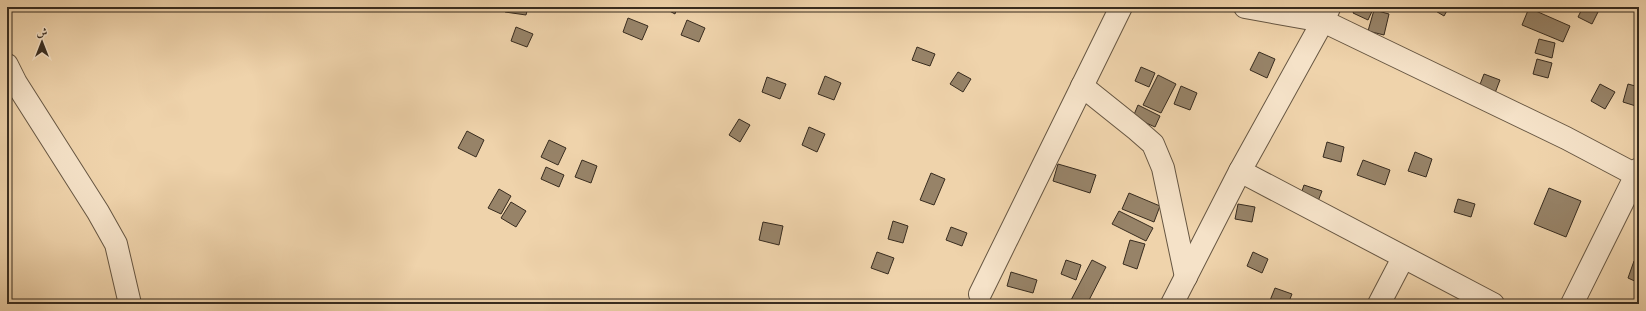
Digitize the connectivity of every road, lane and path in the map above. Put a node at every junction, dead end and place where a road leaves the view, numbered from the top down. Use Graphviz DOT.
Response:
graph roads {
  1 [pos="1121,7"];
  2 [pos="1245,7"];
  3 [pos="1326,14"];
  4 [pos="7,65"];
  5 [pos="1082,86"];
  6 [pos="1240,171"];
  7 [pos="1637,172"];
  8 [pos="1403,258"];
  9 [pos="1186,277"];
  10 [pos="980,294"];
  11 [pos="130,304"];
  12 [pos="1172,304"];
  13 [pos="1379,304"];
  14 [pos="1493,304"];
  15 [pos="1572,304"];
  1 -- 5 [label="street"];
  2 -- 3 [label="street"];
  3 -- 6 [label="street"];
  3 -- 7 [label="street"];
  4 -- 11 [label="street"];
  5 -- 9 [label="street"];
  5 -- 10 [label="street"];
  6 -- 8 [label="street"];
  6 -- 9 [label="street"];
  7 -- 15 [label="street"];
  8 -- 13 [label="street"];
  8 -- 14 [label="street"];
  9 -- 12 [label="street"];
}
